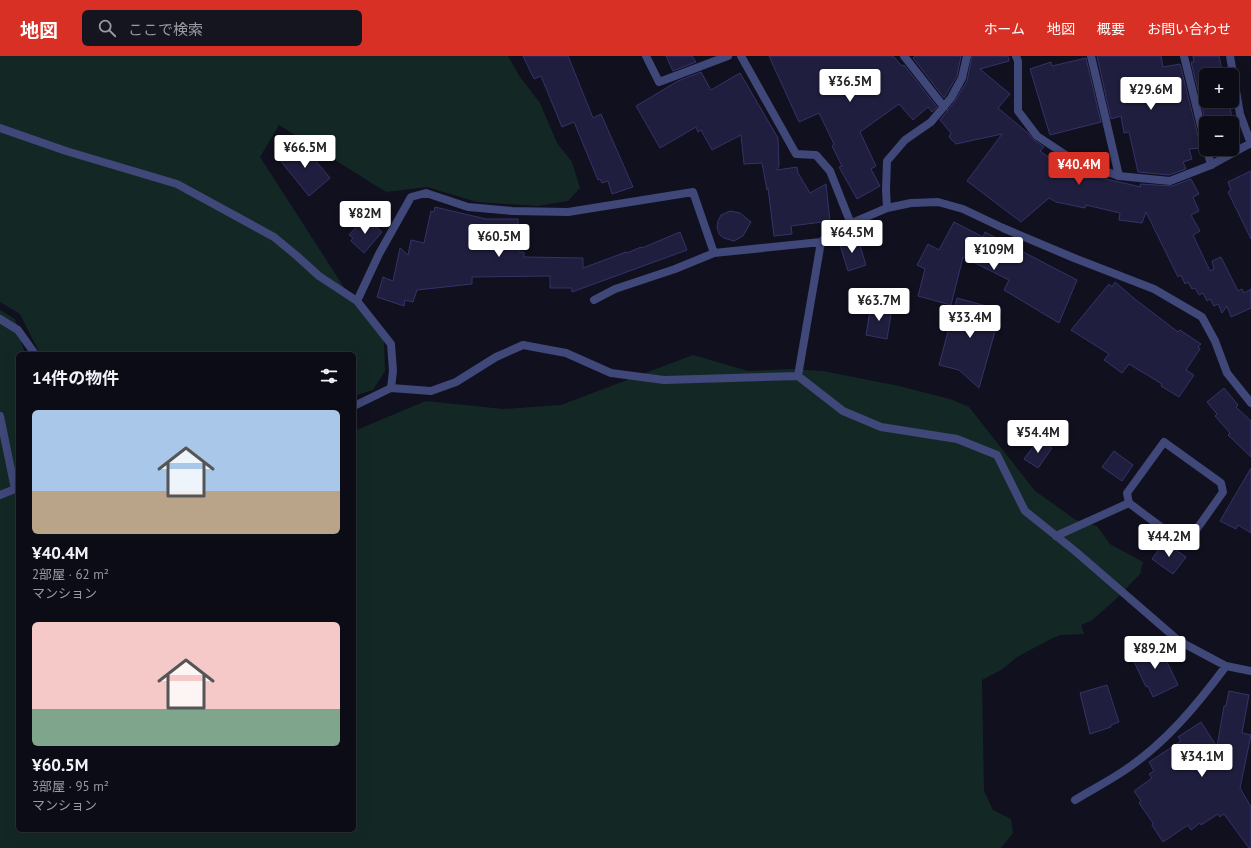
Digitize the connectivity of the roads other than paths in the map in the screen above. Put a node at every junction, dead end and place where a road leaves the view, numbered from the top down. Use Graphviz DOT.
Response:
graph roads {
  1 [pos="646,56"];
  2 [pos="728,56"];
  3 [pos="741,56"];
  4 [pos="904,56"];
  5 [pos="966,56"];
  6 [pos="1016,56"];
  7 [pos="1091,56"];
  8 [pos="1184,56"];
  9 [pos="1230,56"];
  10 [pos="944,107"];
  11 [pos="1199,119"];
  12 [pos="0,128"];
  13 [pos="1251,143"];
  14 [pos="1208,156"];
  15 [pos="1211,165"];
  16 [pos="1119,176"];
  17 [pos="887,208"];
  18 [pos="851,224"];
  19 [pos="821,242"];
  20 [pos="714,253"];
  21 [pos="594,300"];
  22 [pos="357,301"];
  23 [pos="0,319"];
  24 [pos="34,352"];
  25 [pos="798,376"];
  26 [pos="391,388"];
  27 [pos="1251,403"];
  28 [pos="356,405"];
  29 [pos="0,416"];
  30 [pos="0,495"];
  31 [pos="1129,503"];
  32 [pos="1056,536"];
  33 [pos="1226,666"];
  34 [pos="1251,671"];
  35 [pos="1075,800"];
  1 -- 2 [label="street"];
  3 -- 18 [label="street"];
  4 -- 10 [label="street"];
  5 -- 10 [label="street"];
  6 -- 16 [label="street"];
  7 -- 16 [label="street"];
  8 -- 11 [label="street"];
  9 -- 13 [label="street"];
  10 -- 17 [label="street"];
  12 -- 22 [label="street"];
  13 -- 15 [label="street"];
  14 -- 15 [label="street"];
  15 -- 16 [label="street"];
  17 -- 18 [label="street"];
  17 -- 27 [label="street"];
  18 -- 19 [label="street"];
  19 -- 20 [label="street"];
  19 -- 25 [label="street"];
  20 -- 21 [label="street"];
  20 -- 22 [label="street"];
  22 -- 26 [label="street"];
  23 -- 24 [label="street"];
  25 -- 26 [label="street"];
  25 -- 32 [label="street"];
  26 -- 28 [label="street"];
  29 -- 30 [label="street"];
  31 -- 31 [label="street"];
  31 -- 32 [label="street"];
  32 -- 33 [label="street"];
  33 -- 34 [label="street"];
  33 -- 35 [label="street"];
}
